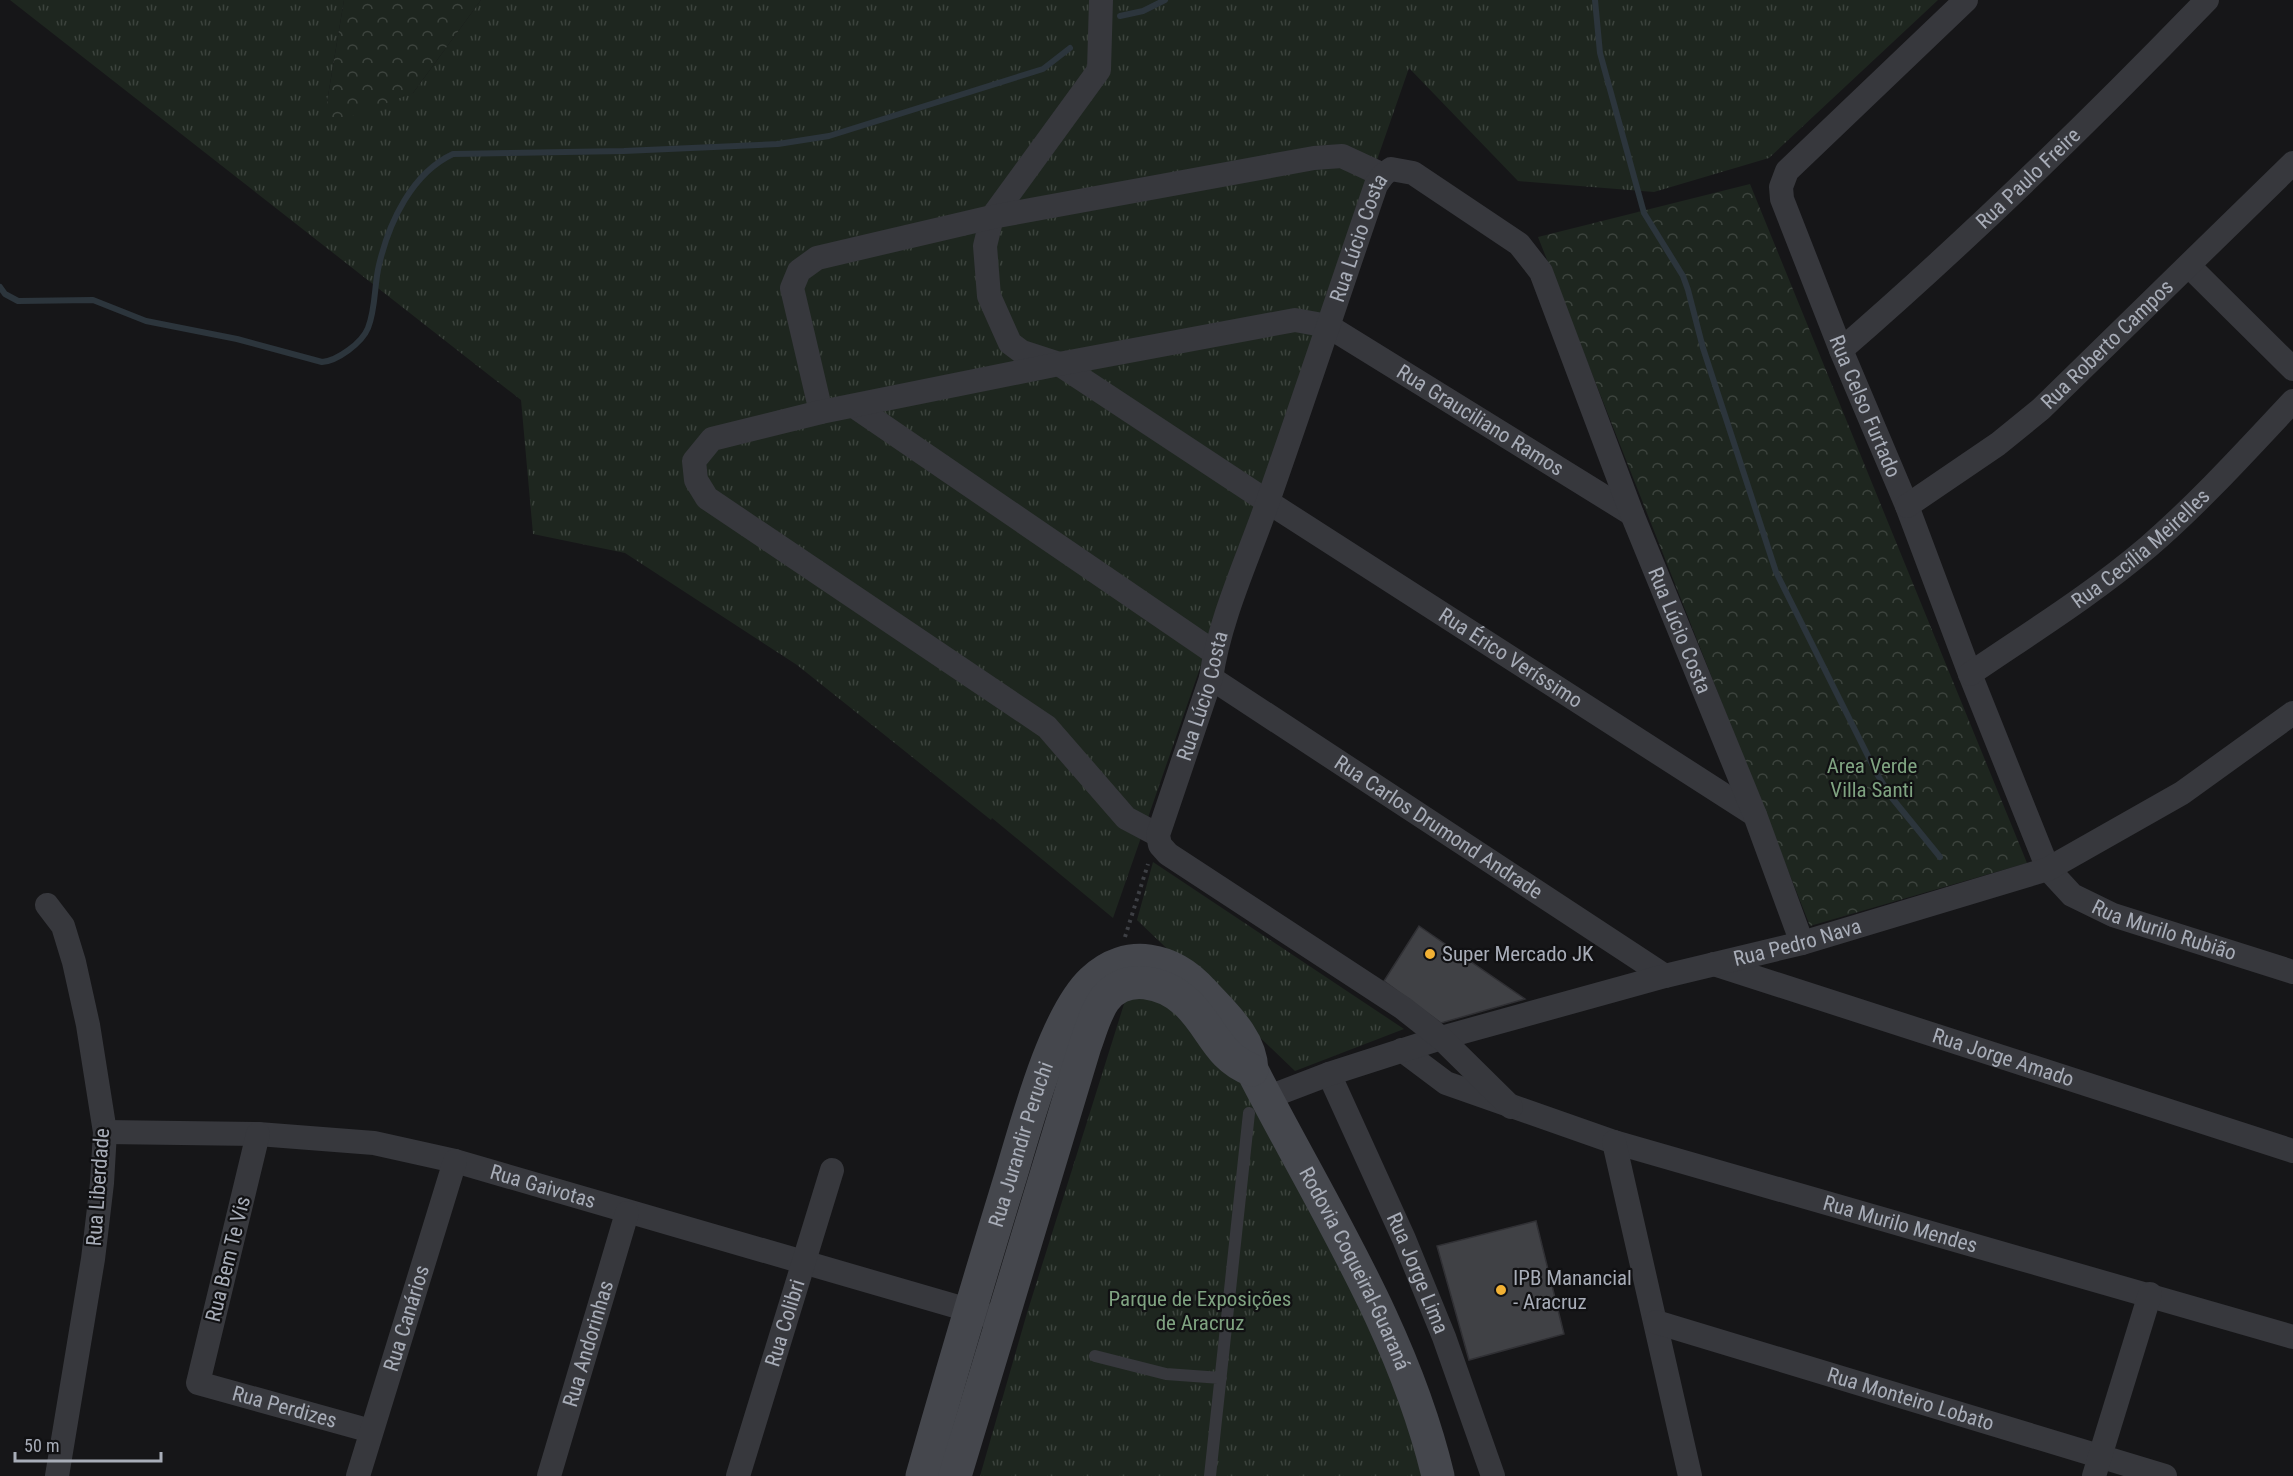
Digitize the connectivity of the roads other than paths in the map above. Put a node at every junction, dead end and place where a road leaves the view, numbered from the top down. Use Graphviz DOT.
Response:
graph roads {
  1 [pos="1101,0"];
  2 [pos="1966,0"];
  3 [pos="2207,0"];
  4 [pos="2293,163"];
  5 [pos="1383,175"];
  6 [pos="993,217"];
  7 [pos="2189,266"];
  8 [pos="1328,326"];
  9 [pos="1841,350"];
  10 [pos="1059,364"];
  11 [pos="2293,369"];
  12 [pos="2293,401"];
  13 [pos="854,406"];
  14 [pos="821,412"];
  15 [pos="1268,502"];
  16 [pos="1907,506"];
  17 [pos="1632,514"];
  18 [pos="1215,653"];
  19 [pos="1970,674"];
  20 [pos="1211,678"];
  21 [pos="2293,713"];
  22 [pos="1755,815"];
  23 [pos="1158,835"];
  24 [pos="2048,869"];
  25 [pos="46,905"];
  26 [pos="1802,943"];
  27 [pos="1713,964"];
  28 [pos="2293,972"];
  29 [pos="1665,976"];
  30 [pos="1221,1029"];
  31 [pos="1441,1038"];
  32 [pos="1402,1050"];
  33 [pos="1329,1074"];
  34 [pos="1256,1094"];
  35 [pos="1511,1107"];
  36 [pos="105,1132"];
  37 [pos="258,1134"];
  38 [pos="1614,1142"];
  39 [pos="2293,1151"];
  40 [pos="455,1161"];
  41 [pos="832,1170"];
  42 [pos="627,1212"];
  43 [pos="802,1263"];
  44 [pos="2150,1294"];
  45 [pos="969,1312"];
  46 [pos="1002,1320"];
  47 [pos="1656,1322"];
  48 [pos="2293,1337"];
  49 [pos="1095,1356"];
  50 [pos="1221,1378"];
  51 [pos="198,1383"];
  52 [pos="371,1431"];
  53 [pos="2097,1466"];
  54 [pos="57,1476"];
  55 [pos="358,1476"];
  56 [pos="549,1476"];
  57 [pos="738,1476"];
  58 [pos="922,1476"];
  59 [pos="955,1476"];
  60 [pos="1210,1476"];
  61 [pos="1438,1476"];
  62 [pos="1493,1476"];
  63 [pos="1690,1476"];
  64 [pos="2165,1476"];
  1 -- 6 [label="street"];
  2 -- 9 [label="street, Rua Celso Furtado"];
  3 -- 9 [label="street, Rua Paulo Freire"];
  4 -- 7 [label="street, Rua Roberto Campos"];
  5 -- 6 [label="street"];
  5 -- 8 [label="street, Rua Lúcio Costa"];
  5 -- 17 [label="street, Rua Lúcio Costa"];
  6 -- 10 [label="street, Rua Érico Veríssimo"];
  6 -- 14 [label="street"];
  7 -- 11 [label="street"];
  7 -- 16 [label="street, Rua Roberto Campos"];
  8 -- 10 [label="street"];
  8 -- 15 [label="street, Rua Lúcio Costa"];
  8 -- 17 [label="street, Rua Grauciliano Ramos"];
  9 -- 16 [label="street, Rua Celso Furtado"];
  10 -- 13 [label="street"];
  10 -- 15 [label="street, Rua Érico Veríssimo"];
  12 -- 19 [label="street, Rua Cecília Meirelles"];
  13 -- 14 [label="street"];
  13 -- 18 [label="street"];
  14 -- 23 [label="street"];
  15 -- 18 [label="street, Rua Lúcio Costa"];
  15 -- 22 [label="street, Rua Érico Veríssimo"];
  16 -- 19 [label="street, Rua Celso Furtado"];
  17 -- 22 [label="street, Rua Lúcio Costa"];
  18 -- 20 [label="street, Rua Lúcio Costa"];
  19 -- 24 [label="street, Rua Celso Furtado"];
  20 -- 23 [label="street, Rua Lúcio Costa"];
  20 -- 29 [label="street, Rua Carlos Drumond Andrade"];
  21 -- 24 [label="street, Rua Pedro Nava"];
  22 -- 26 [label="street, Rua Lúcio Costa"];
  23 -- 31 [label="street"];
  24 -- 26 [label="street, Rua Pedro Nava"];
  24 -- 28 [label="street, Rua Murilo Rubião"];
  25 -- 36 [label="street, Rua Liberdade"];
  26 -- 27 [label="street, Rua Pedro Nava"];
  27 -- 29 [label="street, Rua Pedro Nava"];
  27 -- 39 [label="street, Rua Jorge Amado"];
  29 -- 31 [label="street, Rua Pedro Nava"];
  30 -- 34 [label="street, Rodovia Coqueiral-Guaraná"];
  30 -- 45 [label="street, Rua Jurandir Peruchi"];
  30 -- 46 [label="street, Rua Jurandir Peruchi"];
  31 -- 32 [label="street, Rua Pedro Nava"];
  31 -- 35 [label="street, Rua Murilo Mendes"];
  32 -- 33 [label="street, Rua Pedro Nava"];
  32 -- 35 [label="street, Rua Murilo Mendes"];
  33 -- 34 [label="street, Rua Pedro Nava"];
  33 -- 62 [label="street, Rua Jorge Lima"];
  34 -- 50 [label="lane"];
  34 -- 61 [label="street, Rodovia Coqueiral-Guaraná"];
  35 -- 38 [label="street, Rua Murilo Mendes"];
  36 -- 37 [label="street, Rua Gaivotas"];
  36 -- 54 [label="street, Rua Liberdade"];
  37 -- 40 [label="street, Rua Gaivotas"];
  37 -- 51 [label="street, Rua Bem Te Vis"];
  38 -- 44 [label="street, Rua Murilo Mendes"];
  38 -- 47 [label="street"];
  40 -- 42 [label="street, Rua Gaivotas"];
  40 -- 52 [label="street, Rua Canários"];
  41 -- 43 [label="street, Rua Colibri"];
  42 -- 43 [label="street, Rua Gaivotas"];
  42 -- 56 [label="street, Rua Andorinhas"];
  43 -- 45 [label="street, Rua Gaivotas"];
  43 -- 57 [label="street, Rua Colibri"];
  44 -- 48 [label="street, Rua Murilo Mendes"];
  44 -- 53 [label="street"];
  45 -- 46 [label="street, Rua Gaivotas"];
  45 -- 58 [label="street, Rua Jurandir Peruchi"];
  46 -- 59 [label="street, Rua Jurandir Peruchi"];
  47 -- 53 [label="street, Rua Monteiro Lobato"];
  47 -- 63 [label="street"];
  49 -- 50 [label="lane"];
  50 -- 60 [label="lane"];
  51 -- 52 [label="street, Rua Perdizes"];
  52 -- 55 [label="street, Rua Canários"];
  53 -- 64 [label="street, Rua Monteiro Lobato"];
}
